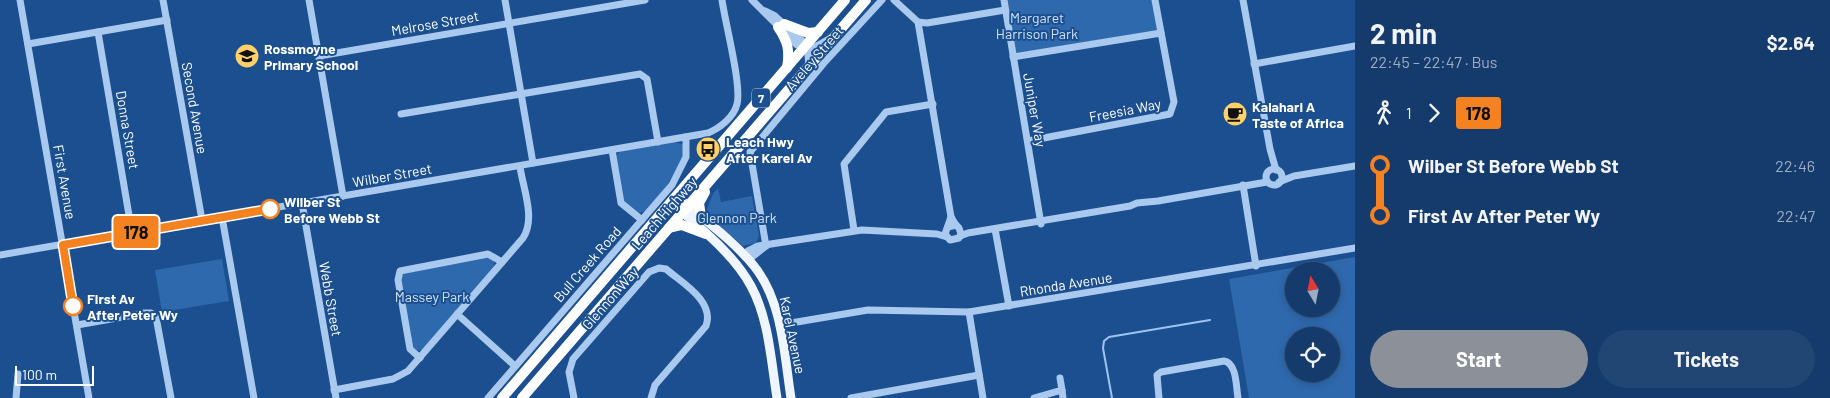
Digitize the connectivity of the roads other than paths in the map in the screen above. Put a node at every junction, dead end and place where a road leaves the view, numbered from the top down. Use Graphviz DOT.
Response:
graph roads {
  1 [pos="20,0"];
  2 [pos="163,0"];
  3 [pos="309,0"];
  4 [pos="505,0"];
  5 [pos="645,0"];
  6 [pos="722,0"];
  7 [pos="752,0"];
  8 [pos="845,0"];
  9 [pos="866,0"];
  10 [pos="882,0"];
  11 [pos="894,0"];
  12 [pos="1004,0"];
  13 [pos="1155,0"];
  14 [pos="1243,0"];
  15 [pos="1005,10"];
  16 [pos="167,20"];
  17 [pos="918,22"];
  18 [pos="509,23"];
  19 [pos="781,26"];
  20 [pos="98,32"];
  21 [pos="818,32"];
  22 [pos="1161,33"];
  23 [pos="834,37"];
  24 [pos="28,44"];
  25 [pos="807,45"];
  26 [pos="1355,46"];
  27 [pos="319,56"];
  28 [pos="1014,57"];
  29 [pos="1254,64"];
  30 [pos="809,66"];
  31 [pos="786,69"];
  32 [pos="522,94"];
  33 [pos="933,104"];
  34 [pos="401,114"];
  35 [pos="686,137"];
  36 [pos="1028,141"];
  37 [pos="658,142"];
  38 [pos="612,150"];
  39 [pos="533,163"];
  40 [pos="1355,166"];
  41 [pos="520,167"];
  42 [pos="1272,174"];
  43 [pos="1294,176"];
  44 [pos="709,182"];
  45 [pos="1280,182"];
  46 [pos="1246,185"];
  47 [pos="343,196"];
  48 [pos="675,200"];
  49 [pos="302,203"];
  50 [pos="685,209"];
  51 [pos="222,217"];
  52 [pos="701,217"];
  53 [pos="202,220"];
  54 [pos="642,220"];
  55 [pos="1040,222"];
  56 [pos="669,228"];
  57 [pos="995,229"];
  58 [pos="854,230"];
  59 [pos="132,232"];
  60 [pos="955,232"];
  61 [pos="706,234"];
  62 [pos="63,245"];
  63 [pos="766,246"];
  64 [pos="1355,248"];
  65 [pos="728,254"];
  66 [pos="0,256"];
  67 [pos="745,256"];
  68 [pos="502,262"];
  69 [pos="1256,266"];
  70 [pos="743,273"];
  71 [pos="1009,306"];
  72 [pos="969,312"];
  73 [pos="457,314"];
  74 [pos="77,325"];
  75 [pos="779,325"];
  76 [pos="420,358"];
  77 [pos="516,366"];
  78 [pos="18,374"];
  79 [pos="979,376"];
  80 [pos="1060,378"];
  81 [pos="334,390"];
  82 [pos="1063,394"];
  83 [pos="886,395"];
  84 [pos="16,398"];
  85 [pos="89,398"];
  86 [pos="171,398"];
  87 [pos="254,398"];
  88 [pos="336,398"];
  89 [pos="488,398"];
  90 [pos="502,398"];
  91 [pos="522,398"];
  92 [pos="574,398"];
  93 [pos="651,398"];
  94 [pos="777,398"];
  95 [pos="791,398"];
  96 [pos="851,398"];
  97 [pos="983,398"];
  98 [pos="1034,398"];
  99 [pos="1159,398"];
  100 [pos="1238,398"];
  1 -- 24 [label="street, First Avenue"];
  2 -- 16 [label="street, Second Avenue"];
  3 -- 27 [label="street"];
  4 -- 18 [label="street"];
  5 -- 18 [label="street, Melrose Street"];
  6 -- 35 [label="street, Wilber Street"];
  7 -- 19 [label="street"];
  8 -- 21 [label="highway, Leach Highway / 7"];
  9 -- 23 [label="highway, Leach Highway / 7"];
  10 -- 63 [label="street, Aveley Street"];
  11 -- 17 [label="street"];
  12 -- 15 [label="street, Juniper Way"];
  13 -- 22 [label="street, Freesia Way"];
  14 -- 29 [label="street"];
  15 -- 17 [label="street"];
  15 -- 28 [label="street, Juniper Way"];
  16 -- 20 [label="street"];
  16 -- 53 [label="street, Second Avenue"];
  17 -- 33 [label="street"];
  18 -- 27 [label="street, Melrose Street"];
  18 -- 32 [label="street"];
  19 -- 21 [label="highway"];
  19 -- 25 [label="street"];
  19 -- 31 [label="highway"];
  20 -- 24 [label="street"];
  20 -- 59 [label="street, Donna Street"];
  21 -- 25 [label="highway, Leach Highway / 7"];
  22 -- 28 [label="street"];
  22 -- 36 [label="street, Freesia Way"];
  23 -- 25 [label="street"];
  23 -- 30 [label="highway, Leach Highway / 7"];
  24 -- 62 [label="street, First Avenue"];
  25 -- 30 [label="street"];
  25 -- 31 [label="highway, Leach Highway / 7"];
  26 -- 29 [label="street"];
  27 -- 47 [label="street"];
  28 -- 36 [label="street, Juniper Way"];
  29 -- 42 [label="street"];
  30 -- 44 [label="highway, Leach Highway / 7"];
  31 -- 48 [label="highway, Leach Highway / 7"];
  32 -- 34 [label="street"];
  32 -- 37 [label="street"];
  32 -- 39 [label="street"];
  33 -- 58 [label="street"];
  33 -- 60 [label="street"];
  35 -- 37 [label="street, Wilber Street"];
  35 -- 54 [label="street, Bull Creek Road"];
  36 -- 55 [label="street, Juniper Way"];
  37 -- 38 [label="street, Wilber Street"];
  38 -- 39 [label="street, Wilber Street"];
  38 -- 54 [label="street"];
  39 -- 41 [label="street, Wilber Street"];
  40 -- 43 [label="street"];
  41 -- 47 [label="street, Wilber Street"];
  41 -- 68 [label="street"];
  42 -- 43 [label="street"];
  42 -- 45 [label="street"];
  42 -- 45 [label="street"];
  42 -- 46 [label="street"];
  43 -- 45 [label="street"];
  44 -- 50 [label="highway, Leach Highway / 7"];
  44 -- 52 [label="highway"];
  46 -- 55 [label="street"];
  46 -- 69 [label="street"];
  47 -- 49 [label="street, Wilber Street"];
  48 -- 50 [label="main road, Karel Avenue"];
  48 -- 90 [label="highway, Leach Highway / 7"];
  49 -- 51 [label="street, Wilber Street"];
  49 -- 81 [label="street, Webb Street"];
  50 -- 52 [label="main road, Karel Avenue"];
  50 -- 56 [label="highway, Leach Highway / 7"];
  50 -- 61 [label="main road, Karel Avenue"];
  51 -- 53 [label="street, Wilber Street"];
  51 -- 87 [label="street"];
  52 -- 67 [label="main road, Karel Avenue"];
  53 -- 59 [label="street, Wilber Street"];
  54 -- 77 [label="street, Bull Creek Road"];
  55 -- 57 [label="street"];
  56 -- 61 [label="highway"];
  56 -- 91 [label="highway, Leach Highway / 7"];
  57 -- 60 [label="street"];
  57 -- 71 [label="street"];
  58 -- 60 [label="street"];
  58 -- 63 [label="street"];
  59 -- 62 [label="street, Wilber Street"];
  61 -- 65 [label="main road, Karel Avenue"];
  62 -- 66 [label="street, Wilber Street"];
  62 -- 74 [label="street, First Avenue"];
  63 -- 67 [label="street"];
  64 -- 69 [label="street, Rhonda Avenue"];
  65 -- 67 [label="main road"];
  65 -- 70 [label="main road, Karel Avenue"];
  67 -- 70 [label="main road"];
  67 -- 75 [label="main road, Karel Avenue"];
  68 -- 73 [label="street"];
  68 -- 76 [label="street"];
  69 -- 71 [label="street, Rhonda Avenue"];
  70 -- 94 [label="main road, Karel Avenue"];
  71 -- 72 [label="street, Rhonda Avenue"];
  72 -- 75 [label="street, Rhonda Avenue"];
  72 -- 79 [label="street"];
  73 -- 76 [label="street"];
  73 -- 77 [label="street"];
  74 -- 85 [label="street, First Avenue"];
  74 -- 86 [label="street"];
  75 -- 95 [label="main road, Karel Avenue"];
  76 -- 81 [label="street"];
  77 -- 89 [label="street, Bull Creek Road"];
  78 -- 84 [label="street"];
  79 -- 83 [label="street"];
  79 -- 97 [label="street"];
  80 -- 82 [label="street"];
  81 -- 88 [label="street, Webb Street"];
  82 -- 98 [label="street"];
  83 -- 96 [label="street"];
  92 -- 93 [label="street, Glennon Way"];
  99 -- 100 [label="street"];
}
